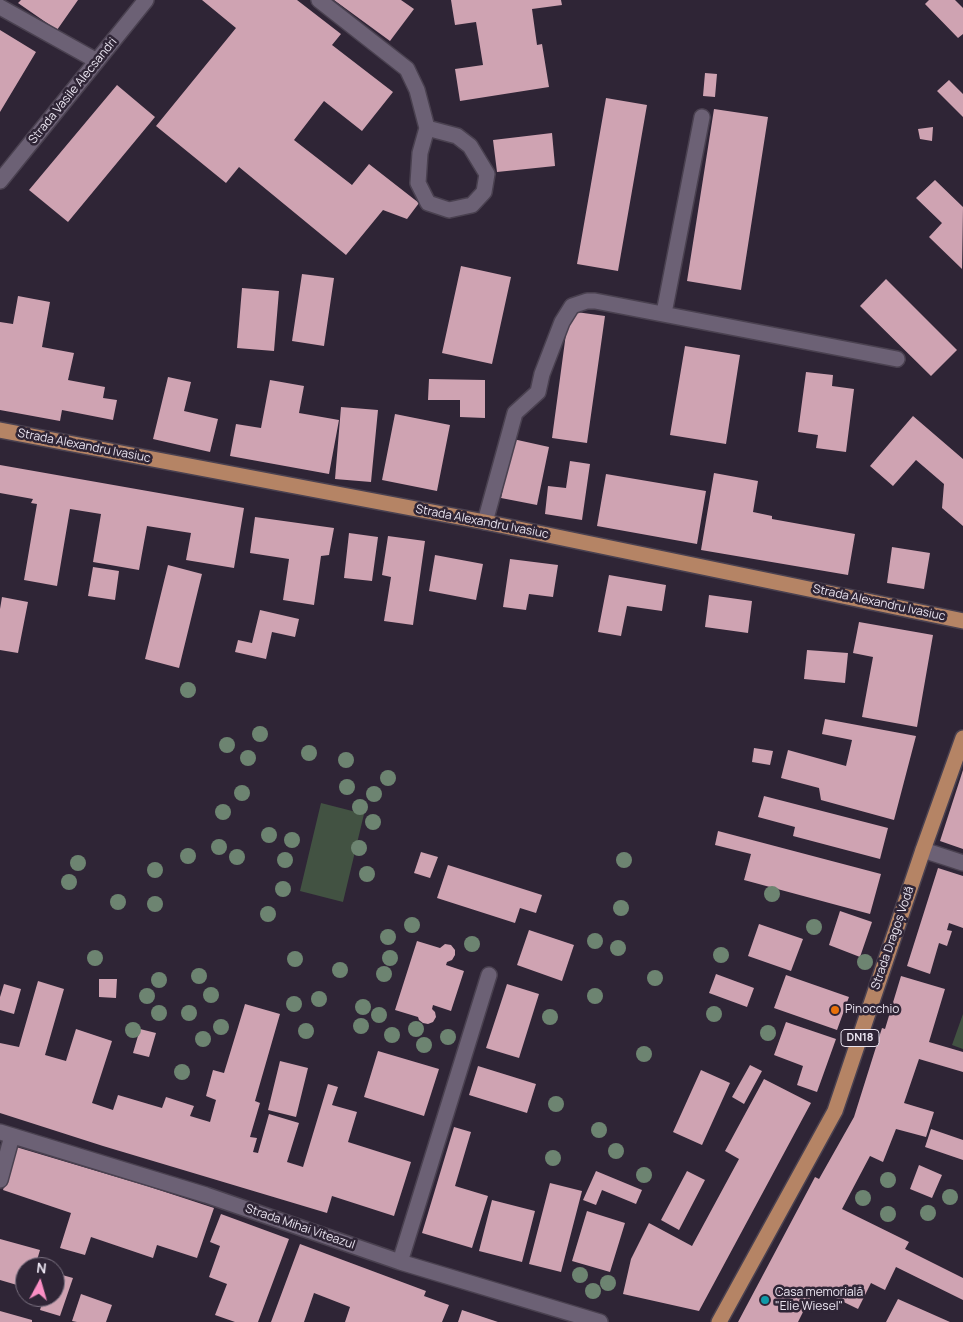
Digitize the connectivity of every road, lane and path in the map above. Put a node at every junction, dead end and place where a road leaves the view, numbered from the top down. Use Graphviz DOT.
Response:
graph roads {
  1 [pos="146,0"];
  2 [pos="319,0"];
  3 [pos="0,7"];
  4 [pos="97,61"];
  5 [pos="702,117"];
  6 [pos="427,128"];
  7 [pos="0,182"];
  8 [pos="664,313"];
  9 [pos="897,358"];
  10 [pos="0,430"];
  11 [pos="486,522"];
  12 [pos="963,621"];
  13 [pos="963,738"];
  14 [pos="923,850"];
  15 [pos="963,863"];
  16 [pos="489,976"];
  17 [pos="6,1134"];
  18 [pos="0,1180"];
  19 [pos="400,1262"];
  20 [pos="600,1322"];
  21 [pos="719,1322"];
  1 -- 4 [label="street, Strada Vasile Alecsandri"];
  2 -- 6 [label="street"];
  3 -- 4 [label="street"];
  4 -- 7 [label="street, Strada Vasile Alecsandri"];
  5 -- 8 [label="street"];
  6 -- 6 [label="street"];
  8 -- 9 [label="street"];
  8 -- 11 [label="street"];
  10 -- 11 [label="main road, Strada Alexandru Ivasiuc"];
  11 -- 12 [label="main road, Strada Alexandru Ivasiuc"];
  13 -- 14 [label="main road, Strada Dragoș Vodă / DN18"];
  14 -- 15 [label="street"];
  14 -- 21 [label="main road, Strada Dragoș Vodă / DN18"];
  16 -- 19 [label="street"];
  17 -- 18 [label="street"];
  17 -- 19 [label="street, Strada Mihai Viteazul"];
  19 -- 20 [label="street, Strada Mihai Viteazul"];
}
